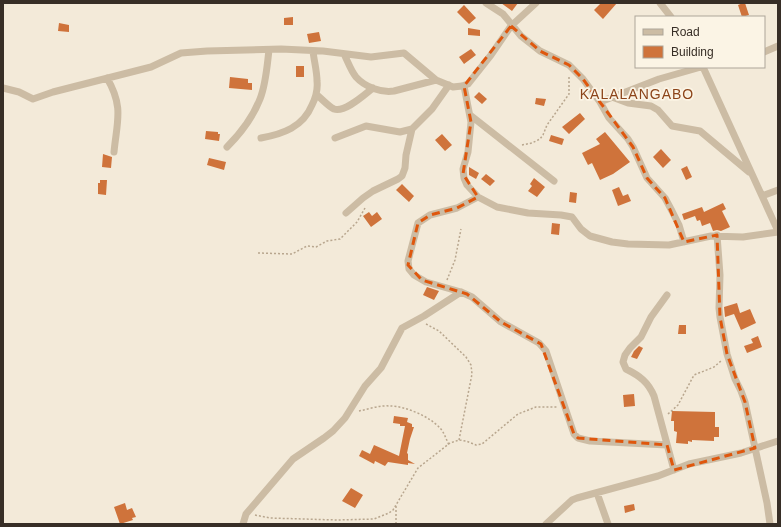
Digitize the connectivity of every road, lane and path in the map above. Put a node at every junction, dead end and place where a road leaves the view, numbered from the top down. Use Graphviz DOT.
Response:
graph roads {
  1 [pos="486,3"];
  2 [pos="536,3"];
  3 [pos="660,3"];
  4 [pos="669,16"];
  5 [pos="511,26"];
  6 [pos="778,46"];
  7 [pos="269,50"];
  8 [pos="313,51"];
  9 [pos="765,52"];
  10 [pos="344,54"];
  11 [pos="568,65"];
  12 [pos="698,68"];
  13 [pos="702,68"];
  14 [pos="107,78"];
  15 [pos="436,80"];
  16 [pos="449,85"];
  17 [pos="464,86"];
  18 [pos="3,88"];
  19 [pos="373,88"];
  20 [pos="317,95"];
  21 [pos="612,97"];
  22 [pos="600,102"];
  23 [pos="470,116"];
  24 [pos="412,129"];
  25 [pos="261,138"];
  26 [pos="335,138"];
  27 [pos="227,147"];
  28 [pos="512,148"];
  29 [pos="114,152"];
  30 [pos="751,174"];
  31 [pos="554,181"];
  32 [pos="778,190"];
  33 [pos="762,196"];
  34 [pos="478,197"];
  35 [pos="366,204"];
  36 [pos="346,213"];
  37 [pos="461,229"];
  38 [pos="778,232"];
  39 [pos="717,236"];
  40 [pos="684,242"];
  41 [pos="258,253"];
  42 [pos="444,288"];
  43 [pos="461,292"];
  44 [pos="667,295"];
  45 [pos="415,320"];
  46 [pos="727,354"];
  47 [pos="565,406"];
  48 [pos="349,412"];
  49 [pos="661,422"];
  50 [pos="460,440"];
  51 [pos="778,441"];
  52 [pos="449,445"];
  53 [pos="667,445"];
  54 [pos="755,448"];
  55 [pos="674,470"];
  56 [pos="597,493"];
  57 [pos="396,505"];
  58 [pos="246,514"];
  59 [pos="243,524"];
  60 [pos="396,524"];
  61 [pos="546,524"];
  62 [pos="608,524"];
  63 [pos="770,524"];
  1 -- 5 [label="street"];
  2 -- 5 [label="street"];
  3 -- 4 [label="street"];
  5 -- 11 [label="street"];
  5 -- 17 [label="street"];
  6 -- 9 [label="street"];
  7 -- 8 [label="street"];
  7 -- 14 [label="street"];
  7 -- 27 [label="street"];
  8 -- 10 [label="street"];
  8 -- 20 [label="street"];
  10 -- 15 [label="street"];
  10 -- 19 [label="street"];
  11 -- 22 [label="street"];
  11 -- 28 [label="path"];
  12 -- 21 [label="street"];
  13 -- 30 [label="street"];
  14 -- 18 [label="street"];
  14 -- 29 [label="street"];
  15 -- 16 [label="street"];
  15 -- 19 [label="street"];
  16 -- 17 [label="street"];
  16 -- 24 [label="street"];
  17 -- 23 [label="street"];
  19 -- 20 [label="street"];
  20 -- 25 [label="street"];
  21 -- 22 [label="street"];
  21 -- 30 [label="street"];
  22 -- 40 [label="street"];
  23 -- 28 [label="street"];
  23 -- 34 [label="street"];
  24 -- 26 [label="street"];
  24 -- 36 [label="street"];
  28 -- 31 [label="street"];
  30 -- 33 [label="street"];
  32 -- 33 [label="street"];
  33 -- 38 [label="street"];
  34 -- 40 [label="street"];
  34 -- 42 [label="street"];
  35 -- 41 [label="path"];
  37 -- 42 [label="path"];
  38 -- 39 [label="street"];
  39 -- 40 [label="street"];
  39 -- 46 [label="street"];
  42 -- 43 [label="street"];
  43 -- 45 [label="street"];
  43 -- 47 [label="street"];
  44 -- 49 [label="street"];
  45 -- 48 [label="street"];
  45 -- 50 [label="path"];
  46 -- 49 [label="path"];
  46 -- 54 [label="street"];
  47 -- 50 [label="path"];
  47 -- 53 [label="street"];
  48 -- 52 [label="path"];
  48 -- 58 [label="street"];
  49 -- 53 [label="street"];
  50 -- 52 [label="path"];
  51 -- 54 [label="street"];
  52 -- 57 [label="path"];
  53 -- 55 [label="street"];
  54 -- 55 [label="street"];
  54 -- 63 [label="street"];
  55 -- 56 [label="street"];
  56 -- 61 [label="street"];
  56 -- 62 [label="street"];
  57 -- 58 [label="path"];
  57 -- 60 [label="path"];
  58 -- 59 [label="street"];
}
